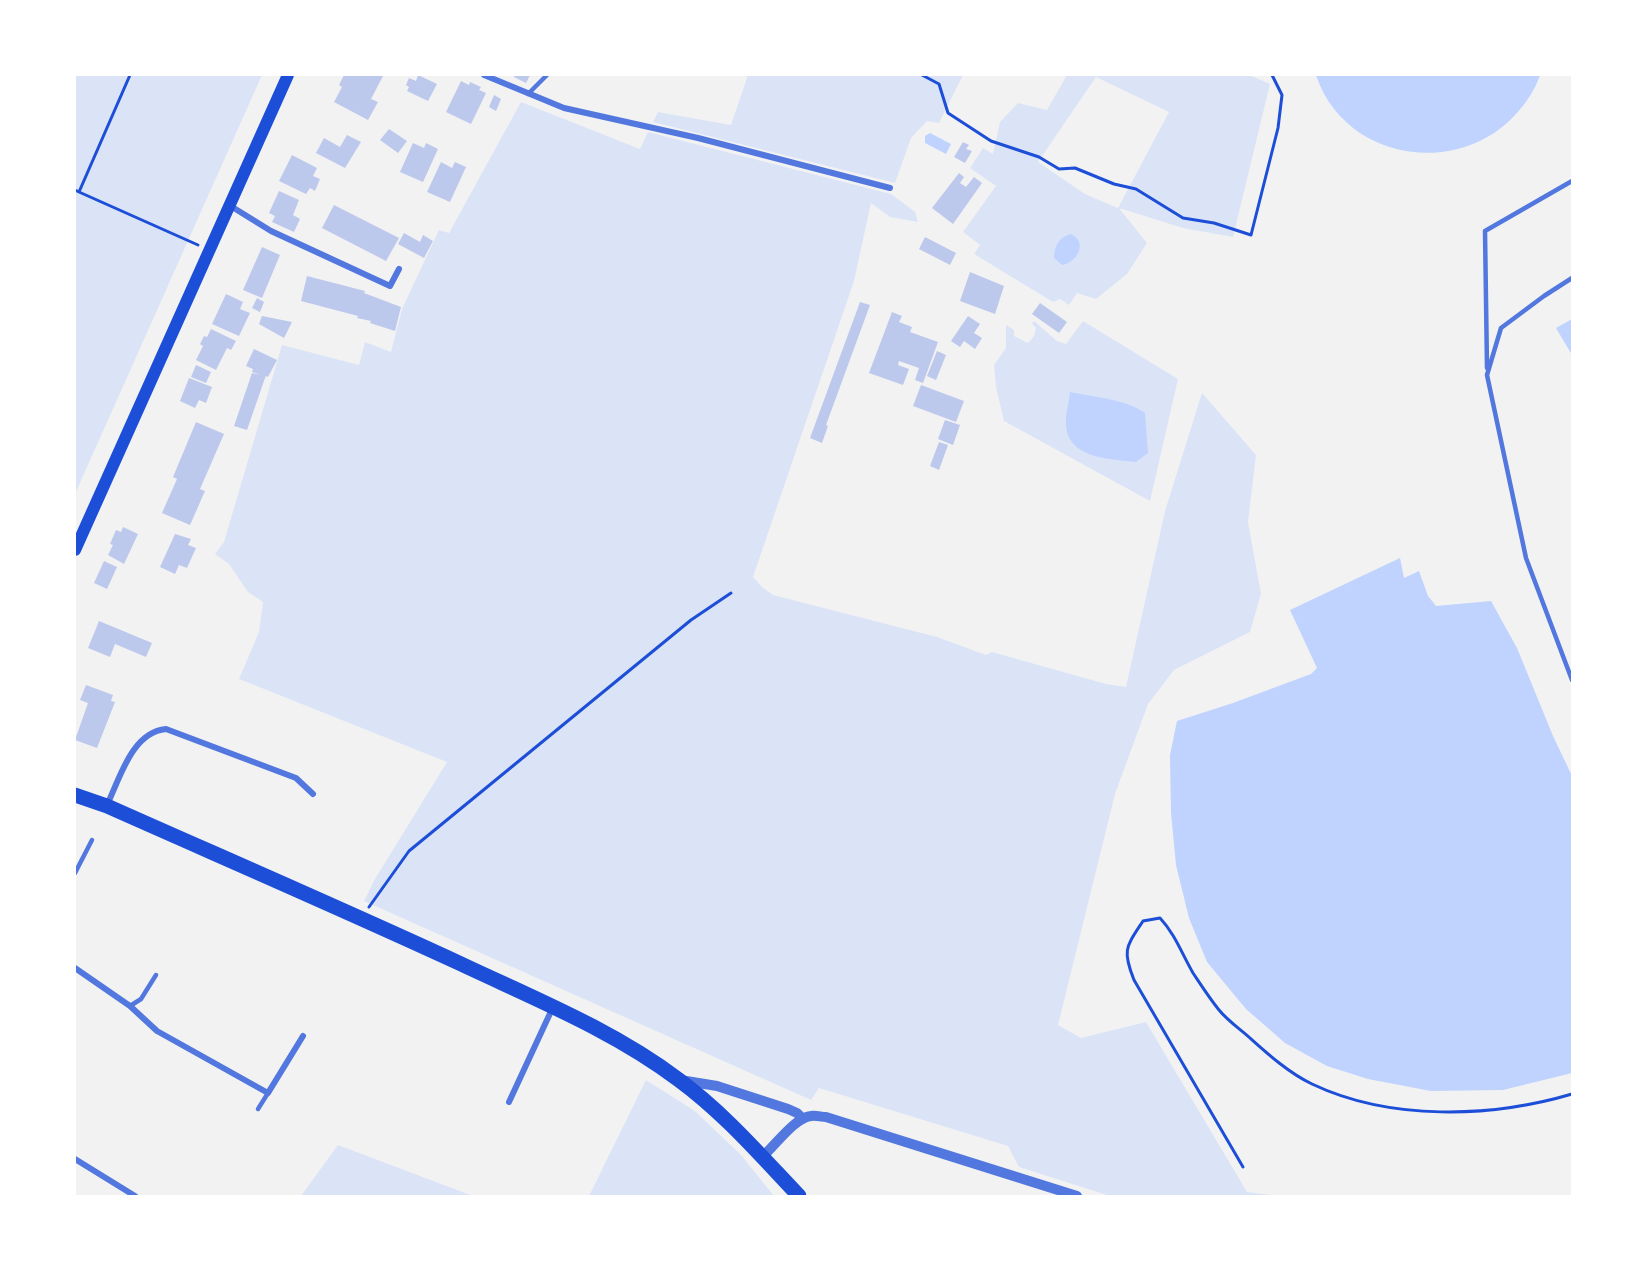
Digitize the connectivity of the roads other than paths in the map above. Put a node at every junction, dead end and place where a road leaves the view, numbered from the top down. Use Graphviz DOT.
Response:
graph roads {
  1 [pos="288,75"];
  2 [pos="484,75"];
  3 [pos="547,75"];
  4 [pos="528,94"];
  5 [pos="1572,181"];
  6 [pos="890,188"];
  7 [pos="229,205"];
  8 [pos="399,269"];
  9 [pos="1572,278"];
  10 [pos="1487,375"];
  11 [pos="75,550"];
  12 [pos="1572,680"];
  13 [pos="75,787"];
  14 [pos="313,794"];
  15 [pos="75,795"];
  16 [pos="105,805"];
  17 [pos="92,840"];
  18 [pos="75,873"];
  19 [pos="75,968"];
  20 [pos="156,975"];
  21 [pos="130,1006"];
  22 [pos="553,1007"];
  23 [pos="303,1036"];
  24 [pos="680,1080"];
  25 [pos="268,1093"];
  26 [pos="509,1102"];
  27 [pos="258,1109"];
  28 [pos="803,1119"];
  29 [pos="762,1157"];
  30 [pos="75,1159"];
  31 [pos="135,1196"];
  32 [pos="800,1196"];
  33 [pos="1077,1196"];
  1 -- 7 [label="main road"];
  2 -- 4 [label="street"];
  3 -- 4 [label="lane"];
  4 -- 6 [label="street"];
  5 -- 10 [label="lane"];
  7 -- 8 [label="street"];
  7 -- 11 [label="main road"];
  9 -- 10 [label="lane"];
  10 -- 12 [label="lane"];
  13 -- 16 [label="main road"];
  14 -- 16 [label="street"];
  15 -- 16 [label="main road"];
  16 -- 22 [label="main road"];
  17 -- 18 [label="lane"];
  19 -- 21 [label="street"];
  20 -- 21 [label="lane"];
  21 -- 25 [label="street"];
  22 -- 24 [label="main road"];
  22 -- 26 [label="street"];
  23 -- 25 [label="street"];
  24 -- 28 [label="street"];
  24 -- 29 [label="main road"];
  25 -- 27 [label="lane"];
  28 -- 29 [label="street"];
  28 -- 33 [label="street"];
  29 -- 32 [label="main road"];
  30 -- 31 [label="street"];
}
